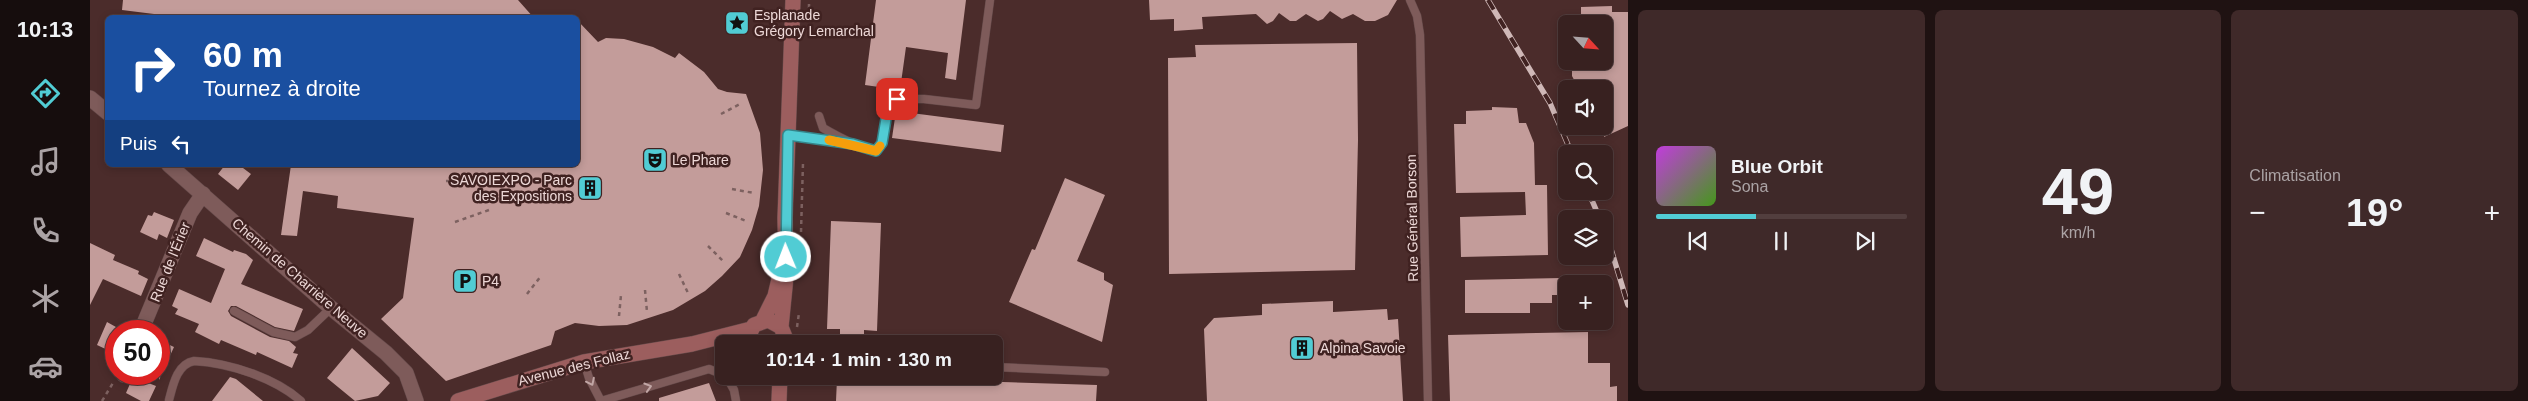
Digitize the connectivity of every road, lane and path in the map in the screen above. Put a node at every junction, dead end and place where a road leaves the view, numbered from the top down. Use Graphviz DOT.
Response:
graph roads {
  1 [pos="793,0"];
  2 [pos="990,0"];
  3 [pos="1410,0"];
  4 [pos="90,98"];
  5 [pos="740,104"];
  6 [pos="105,110"];
  7 [pos="721,114"];
  8 [pos="819,116"];
  9 [pos="788,135"];
  10 [pos="853,144"];
  11 [pos="171,167"];
  12 [pos="483,180"];
  13 [pos="446,181"];
  14 [pos="732,189"];
  15 [pos="202,194"];
  16 [pos="754,194"];
  17 [pos="489,210"];
  18 [pos="726,213"];
  19 [pos="785,218"];
  20 [pos="746,221"];
  21 [pos="455,222"];
  22 [pos="708,246"];
  23 [pos="723,261"];
  24 [pos="679,274"];
  25 [pos="541,276"];
  26 [pos="645,290"];
  27 [pos="688,293"];
  28 [pos="527,294"];
  29 [pos="621,295"];
  30 [pos="331,308"];
  31 [pos="234,311"];
  32 [pos="647,312"];
  33 [pos="619,316"];
  34 [pos="146,320"];
  35 [pos="781,327"];
  36 [pos="755,331"];
  37 [pos="783,335"];
  38 [pos="692,344"];
  39 [pos="715,345"];
  40 [pos="584,362"];
  41 [pos="1003,367"];
  42 [pos="715,371"];
  43 [pos="1105,372"];
  44 [pos="111,385"];
  45 [pos="731,385"];
  46 [pos="169,400"];
  47 [pos="102,401"];
  48 [pos="302,401"];
  49 [pos="416,401"];
  50 [pos="458,401"];
  51 [pos="736,401"];
  52 [pos="1428,401"];
  1 -- 9 [label="main road"];
  2 -- 10 [label="lane"];
  3 -- 52 [label="lane, Rue Général Borson"];
  4 -- 6 [label="street"];
  5 -- 7 [label="path"];
  8 -- 10 [label="lane"];
  9 -- 10 [label="lane"];
  9 -- 19 [label="main road"];
  11 -- 15 [label="street, Chemin de Charrière Neuve"];
  12 -- 13 [label="path"];
  14 -- 16 [label="path"];
  15 -- 30 [label="street, Chemin de Charrière Neuve"];
  15 -- 34 [label="street, Rue de l'Érier"];
  17 -- 21 [label="path"];
  18 -- 20 [label="path"];
  19 -- 35 [label="main road"];
  19 -- 36 [label="main road"];
  22 -- 23 [label="path"];
  24 -- 27 [label="path"];
  25 -- 28 [label="path"];
  26 -- 32 [label="path"];
  29 -- 33 [label="path"];
  30 -- 31 [label="lane"];
  30 -- 49 [label="street, Chemin de Charrière Neuve"];
  35 -- 36 [label="main road"];
  35 -- 37 [label="main road"];
  36 -- 38 [label="main road, Avenue des Follaz"];
  38 -- 39 [label="main road, Avenue des Follaz"];
  38 -- 40 [label="main road, Avenue des Follaz"];
  40 -- 42 [label="lane, one-way"];
  40 -- 50 [label="main road, Avenue des Follaz"];
  41 -- 43 [label="lane"];
  44 -- 47 [label="path"];
  45 -- 51 [label="lane"];
  46 -- 48 [label="lane"];
}
